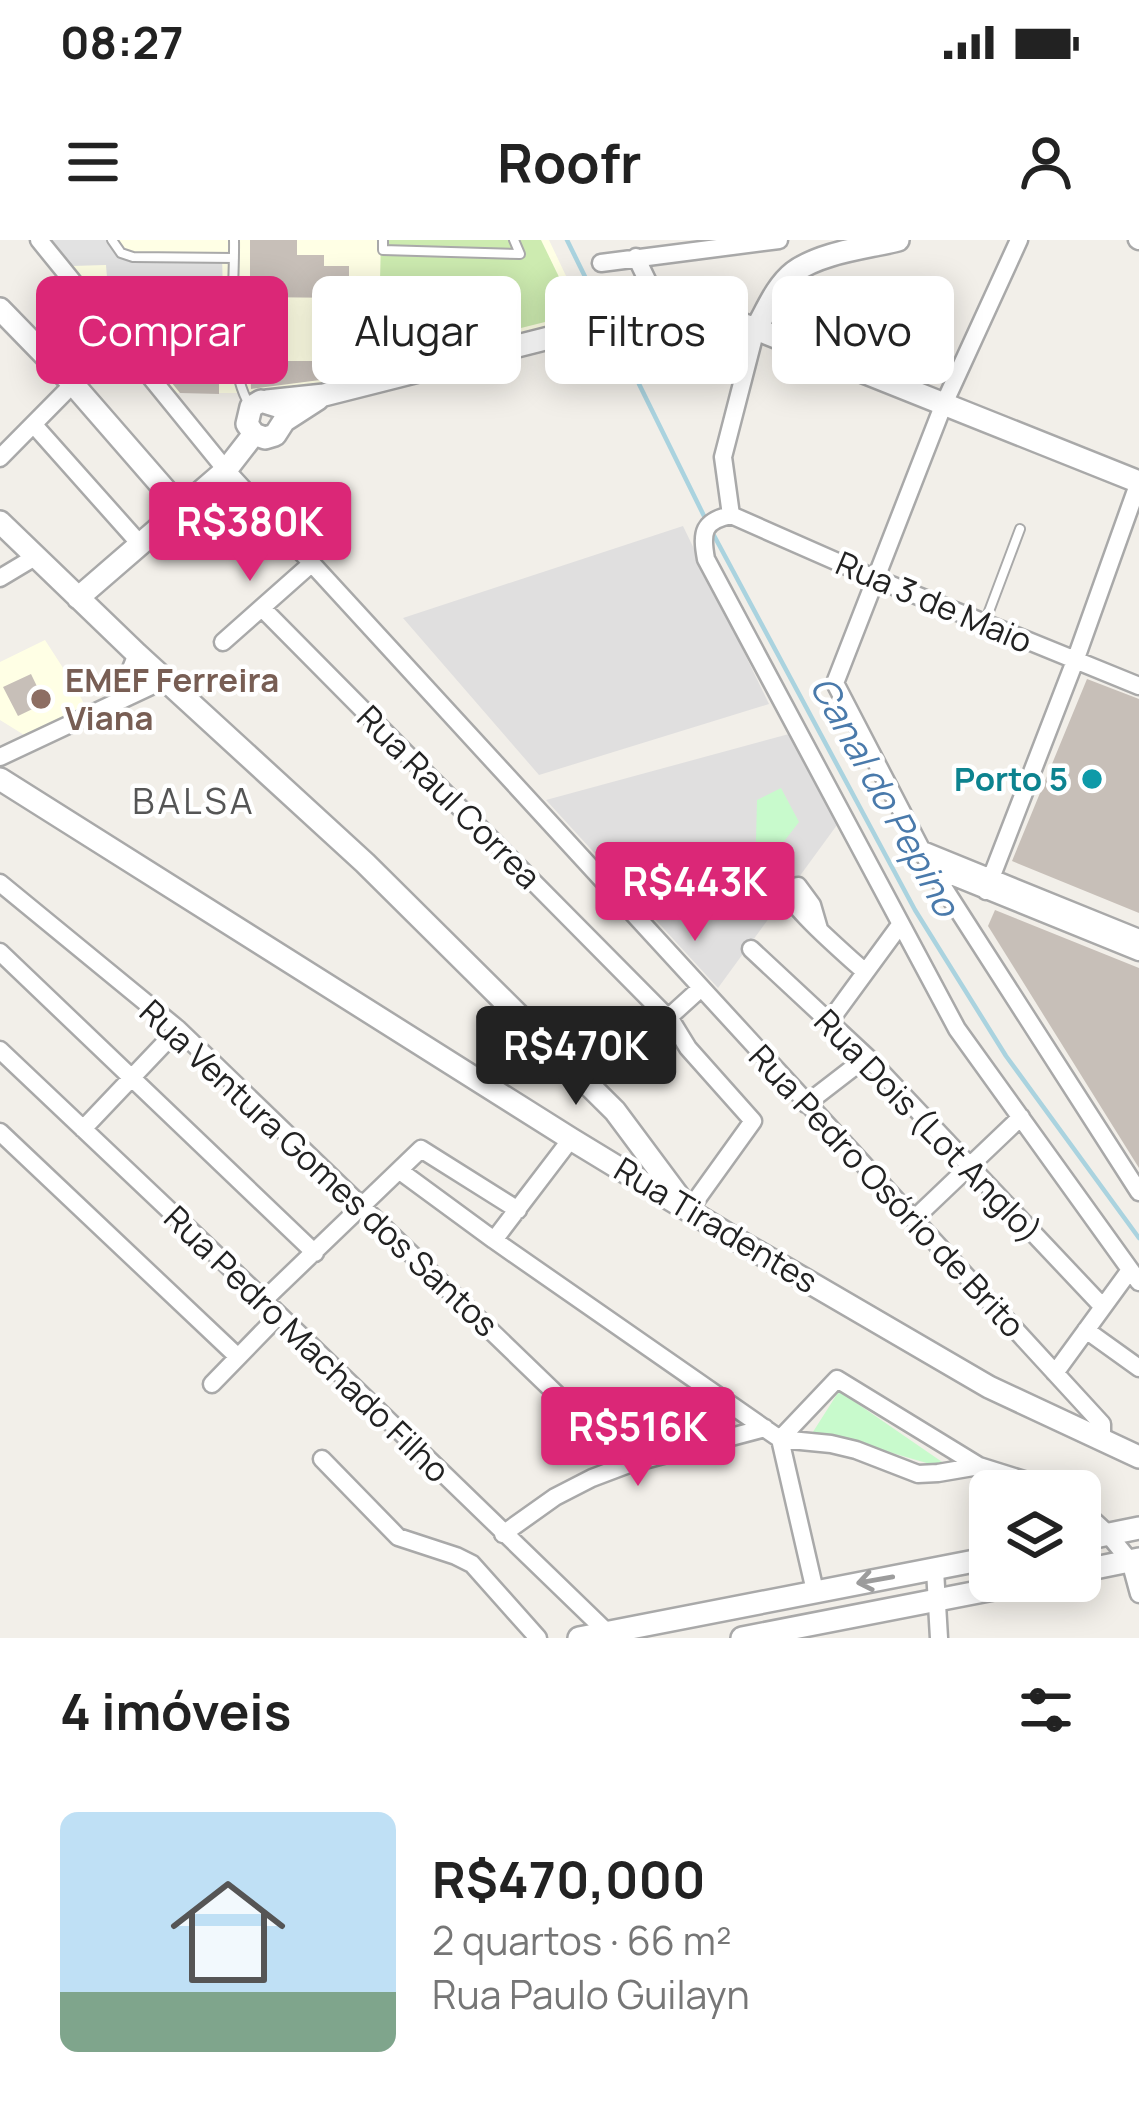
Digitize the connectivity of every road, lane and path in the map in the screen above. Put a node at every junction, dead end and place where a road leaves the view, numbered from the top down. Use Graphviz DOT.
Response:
graph roads {
  1 [pos="39,240"];
  2 [pos="112,240"];
  3 [pos="234,240"];
  4 [pos="383,240"];
  5 [pos="514,240"];
  6 [pos="779,240"];
  7 [pos="898,240"];
  8 [pos="1019,240"];
  9 [pos="636,257"];
  10 [pos="234,258"];
  11 [pos="601,263"];
  12 [pos="645,276"];
  13 [pos="0,309"];
  14 [pos="748,326"];
  15 [pos="756,329"];
  16 [pos="545,339"];
  17 [pos="36,346"];
  18 [pos="73,384"];
  19 [pos="324,395"];
  20 [pos="259,404"];
  21 [pos="943,406"];
  22 [pos="284,421"];
  23 [pos="34,424"];
  24 [pos="254,434"];
  25 [pos="0,458"];
  26 [pos="226,470"];
  27 [pos="1139,482"];
  28 [pos="180,507"];
  29 [pos="717,520"];
  30 [pos="0,522"];
  31 [pos="1020,530"];
  32 [pos="140,544"];
  33 [pos="35,557"];
  34 [pos="311,564"];
  35 [pos="0,578"];
  36 [pos="874,578"];
  37 [pos="78,598"];
  38 [pos="262,608"];
  39 [pos="985,623"];
  40 [pos="223,642"];
  41 [pos="137,654"];
  42 [pos="1075,661"];
  43 [pos="166,679"];
  44 [pos="1139,686"];
  45 [pos="116,705"];
  46 [pos="0,757"];
  47 [pos="0,779"];
  48 [pos="920,849"];
  49 [pos="931,868"];
  50 [pos="0,883"];
  51 [pos="989,884"];
  52 [pos="1070,917"];
  53 [pos="900,925"];
  54 [pos="819,929"];
  55 [pos="1139,938"];
  56 [pos="751,949"];
  57 [pos="0,952"];
  58 [pos="1139,952"];
  59 [pos="865,972"];
  60 [pos="700,988"];
  61 [pos="668,1018"];
  62 [pos="829,1022"];
  63 [pos="178,1029"];
  64 [pos="0,1050"];
  65 [pos="867,1057"];
  66 [pos="131,1077"];
  67 [pos="806,1104"];
  68 [pos="1021,1117"];
  69 [pos="83,1129"];
  70 [pos="0,1132"];
  71 [pos="571,1139"];
  72 [pos="968,1166"];
  73 [pos="400,1171"];
  74 [pos="1139,1192"];
  75 [pos="363,1206"];
  76 [pos="518,1210"];
  77 [pos="689,1210"];
  78 [pos="914,1219"];
  79 [pos="494,1240"];
  80 [pos="315,1253"];
  81 [pos="1135,1276"];
  82 [pos="263,1300"];
  83 [pos="1102,1306"];
  84 [pos="279,1315"];
  85 [pos="1086,1330"];
  86 [pos="238,1357"];
  87 [pos="1139,1368"];
  88 [pos="1054,1373"];
  89 [pos="212,1384"];
  90 [pos="772,1434"];
  91 [pos="1102,1438"];
  92 [pos="1139,1457"];
  93 [pos="322,1459"];
  94 [pos="629,1464"];
  95 [pos="980,1466"];
  96 [pos="992,1470"];
  97 [pos="1101,1528"];
  98 [pos="1139,1528"];
  99 [pos="503,1534"];
  100 [pos="1108,1534"];
  101 [pos="1101,1536"];
  102 [pos="1134,1560"];
  103 [pos="969,1562"];
  104 [pos="1101,1567"];
  105 [pos="934,1570"];
  106 [pos="815,1591"];
  107 [pos="1139,1594"];
  108 [pos="969,1595"];
  109 [pos="778,1600"];
  110 [pos="937,1602"];
  111 [pos="785,1634"];
  112 [pos="610,1635"];
  113 [pos="538,1638"];
  114 [pos="579,1638"];
  115 [pos="742,1638"];
  116 [pos="939,1638"];
  1 -- 26 [label="street, Rua Pedro Osório de Brito"];
  2 -- 10 [label="lane"];
  3 -- 10 [label="lane"];
  4 -- 5 [label="lane"];
  6 -- 9 [label="street"];
  7 -- 15 [label="street"];
  8 -- 21 [label="street"];
  9 -- 11 [label="street"];
  9 -- 12 [label="street"];
  10 -- 20 [label="lane"];
  13 -- 17 [label="street"];
  14 -- 15 [label="street"];
  15 -- 21 [label="street"];
  15 -- 29 [label="street"];
  16 -- 19 [label="street"];
  18 -- 23 [label="street"];
  18 -- 28 [label="street"];
  19 -- 20 [label="street"];
  19 -- 22 [label="street"];
  20 -- 22 [label="street"];
  20 -- 24 [label="street"];
  21 -- 27 [label="street"];
  21 -- 36 [label="street"];
  22 -- 24 [label="street"];
  23 -- 25 [label="street"];
  23 -- 32 [label="street"];
  24 -- 26 [label="street"];
  26 -- 28 [label="street"];
  26 -- 34 [label="street, Rua Pedro Osório de Brito"];
  27 -- 42 [label="street"];
  28 -- 32 [label="street"];
  29 -- 36 [label="street, Rua 3 de Maio"];
  29 -- 53 [label="street"];
  30 -- 33 [label="street"];
  31 -- 39 [label="lane"];
  32 -- 37 [label="street"];
  33 -- 35 [label="street"];
  33 -- 37 [label="street"];
  34 -- 38 [label="street"];
  34 -- 60 [label="street, Rua Pedro Osório de Brito"];
  36 -- 39 [label="street, Rua 3 de Maio"];
  36 -- 48 [label="street"];
  37 -- 41 [label="street"];
  38 -- 40 [label="street"];
  38 -- 61 [label="street, Rua Raul Correa"];
  39 -- 42 [label="street, Rua 3 de Maio"];
  41 -- 43 [label="street"];
  41 -- 45 [label="street"];
  42 -- 44 [label="street, Rua 3 de Maio"];
  42 -- 51 [label="street"];
  43 -- 45 [label="street"];
  43 -- 77 [label="street"];
  45 -- 46 [label="street"];
  47 -- 71 [label="street, Rua Tiradentes"];
  48 -- 49 [label="street"];
  48 -- 51 [label="street"];
  49 -- 51 [label="street"];
  49 -- 74 [label="street"];
  50 -- 63 [label="street, Rua Ventura Gomes dos Santos"];
  51 -- 52 [label="street"];
  52 -- 55 [label="street"];
  52 -- 58 [label="street"];
  53 -- 59 [label="street"];
  53 -- 68 [label="street"];
  54 -- 59 [label="street"];
  56 -- 62 [label="street, Rua Dois (Lot Anglo)"];
  57 -- 66 [label="street"];
  59 -- 62 [label="street"];
  60 -- 61 [label="street"];
  60 -- 67 [label="street, Rua Pedro Osório de Brito"];
  61 -- 77 [label="street, Rua Raul Correa"];
  62 -- 65 [label="street, Rua Dois (Lot Anglo)"];
  63 -- 66 [label="street"];
  63 -- 75 [label="street, Rua Ventura Gomes dos Santos"];
  64 -- 69 [label="street, Rua Pedro Machado Filho"];
  65 -- 67 [label="street"];
  65 -- 72 [label="street, Rua Dois (Lot Anglo)"];
  66 -- 69 [label="street"];
  66 -- 80 [label="street"];
  67 -- 78 [label="street, Rua Pedro Osório de Brito"];
  68 -- 72 [label="street"];
  68 -- 81 [label="street"];
  69 -- 82 [label="street, Rua Pedro Machado Filho"];
  70 -- 86 [label="street"];
  71 -- 76 [label="street"];
  71 -- 77 [label="street, Rua Tiradentes"];
  72 -- 78 [label="street"];
  72 -- 83 [label="street, Rua Dois (Lot Anglo)"];
  73 -- 75 [label="street"];
  73 -- 76 [label="street"];
  73 -- 79 [label="street"];
  75 -- 80 [label="street"];
  75 -- 94 [label="street, Rua Ventura Gomes dos Santos"];
  76 -- 79 [label="street"];
  77 -- 91 [label="street, Rua Tiradentes"];
  78 -- 88 [label="street, Rua Pedro Osório de Brito"];
  79 -- 90 [label="street"];
  80 -- 82 [label="street"];
  81 -- 83 [label="street"];
  82 -- 84 [label="street, Rua Pedro Machado Filho"];
  83 -- 85 [label="street"];
  84 -- 86 [label="street"];
  84 -- 99 [label="street, Rua Pedro Machado Filho"];
  85 -- 87 [label="street"];
  85 -- 88 [label="street"];
  86 -- 89 [label="street"];
  88 -- 91 [label="street, Rua Pedro Osório de Brito"];
  90 -- 94 [label="street"];
  90 -- 95 [label="street"];
  90 -- 95 [label="street"];
  90 -- 106 [label="street"];
  91 -- 92 [label="street, Rua Tiradentes"];
  93 -- 113 [label="street"];
  94 -- 99 [label="street"];
  95 -- 96 [label="street"];
  97 -- 100 [label="street"];
  98 -- 100 [label="street"];
  99 -- 112 [label="street, Rua Pedro Machado Filho"];
  100 -- 101 [label="street"];
  100 -- 102 [label="street"];
  102 -- 104 [label="street"];
  102 -- 107 [label="street"];
  103 -- 105 [label="street"];
  105 -- 106 [label="street, one-way"];
  105 -- 110 [label="street"];
  106 -- 109 [label="street"];
  108 -- 110 [label="street"];
  109 -- 111 [label="street"];
  109 -- 112 [label="street"];
  110 -- 111 [label="street"];
  110 -- 116 [label="street"];
  111 -- 115 [label="street"];
  112 -- 114 [label="street"];
}
